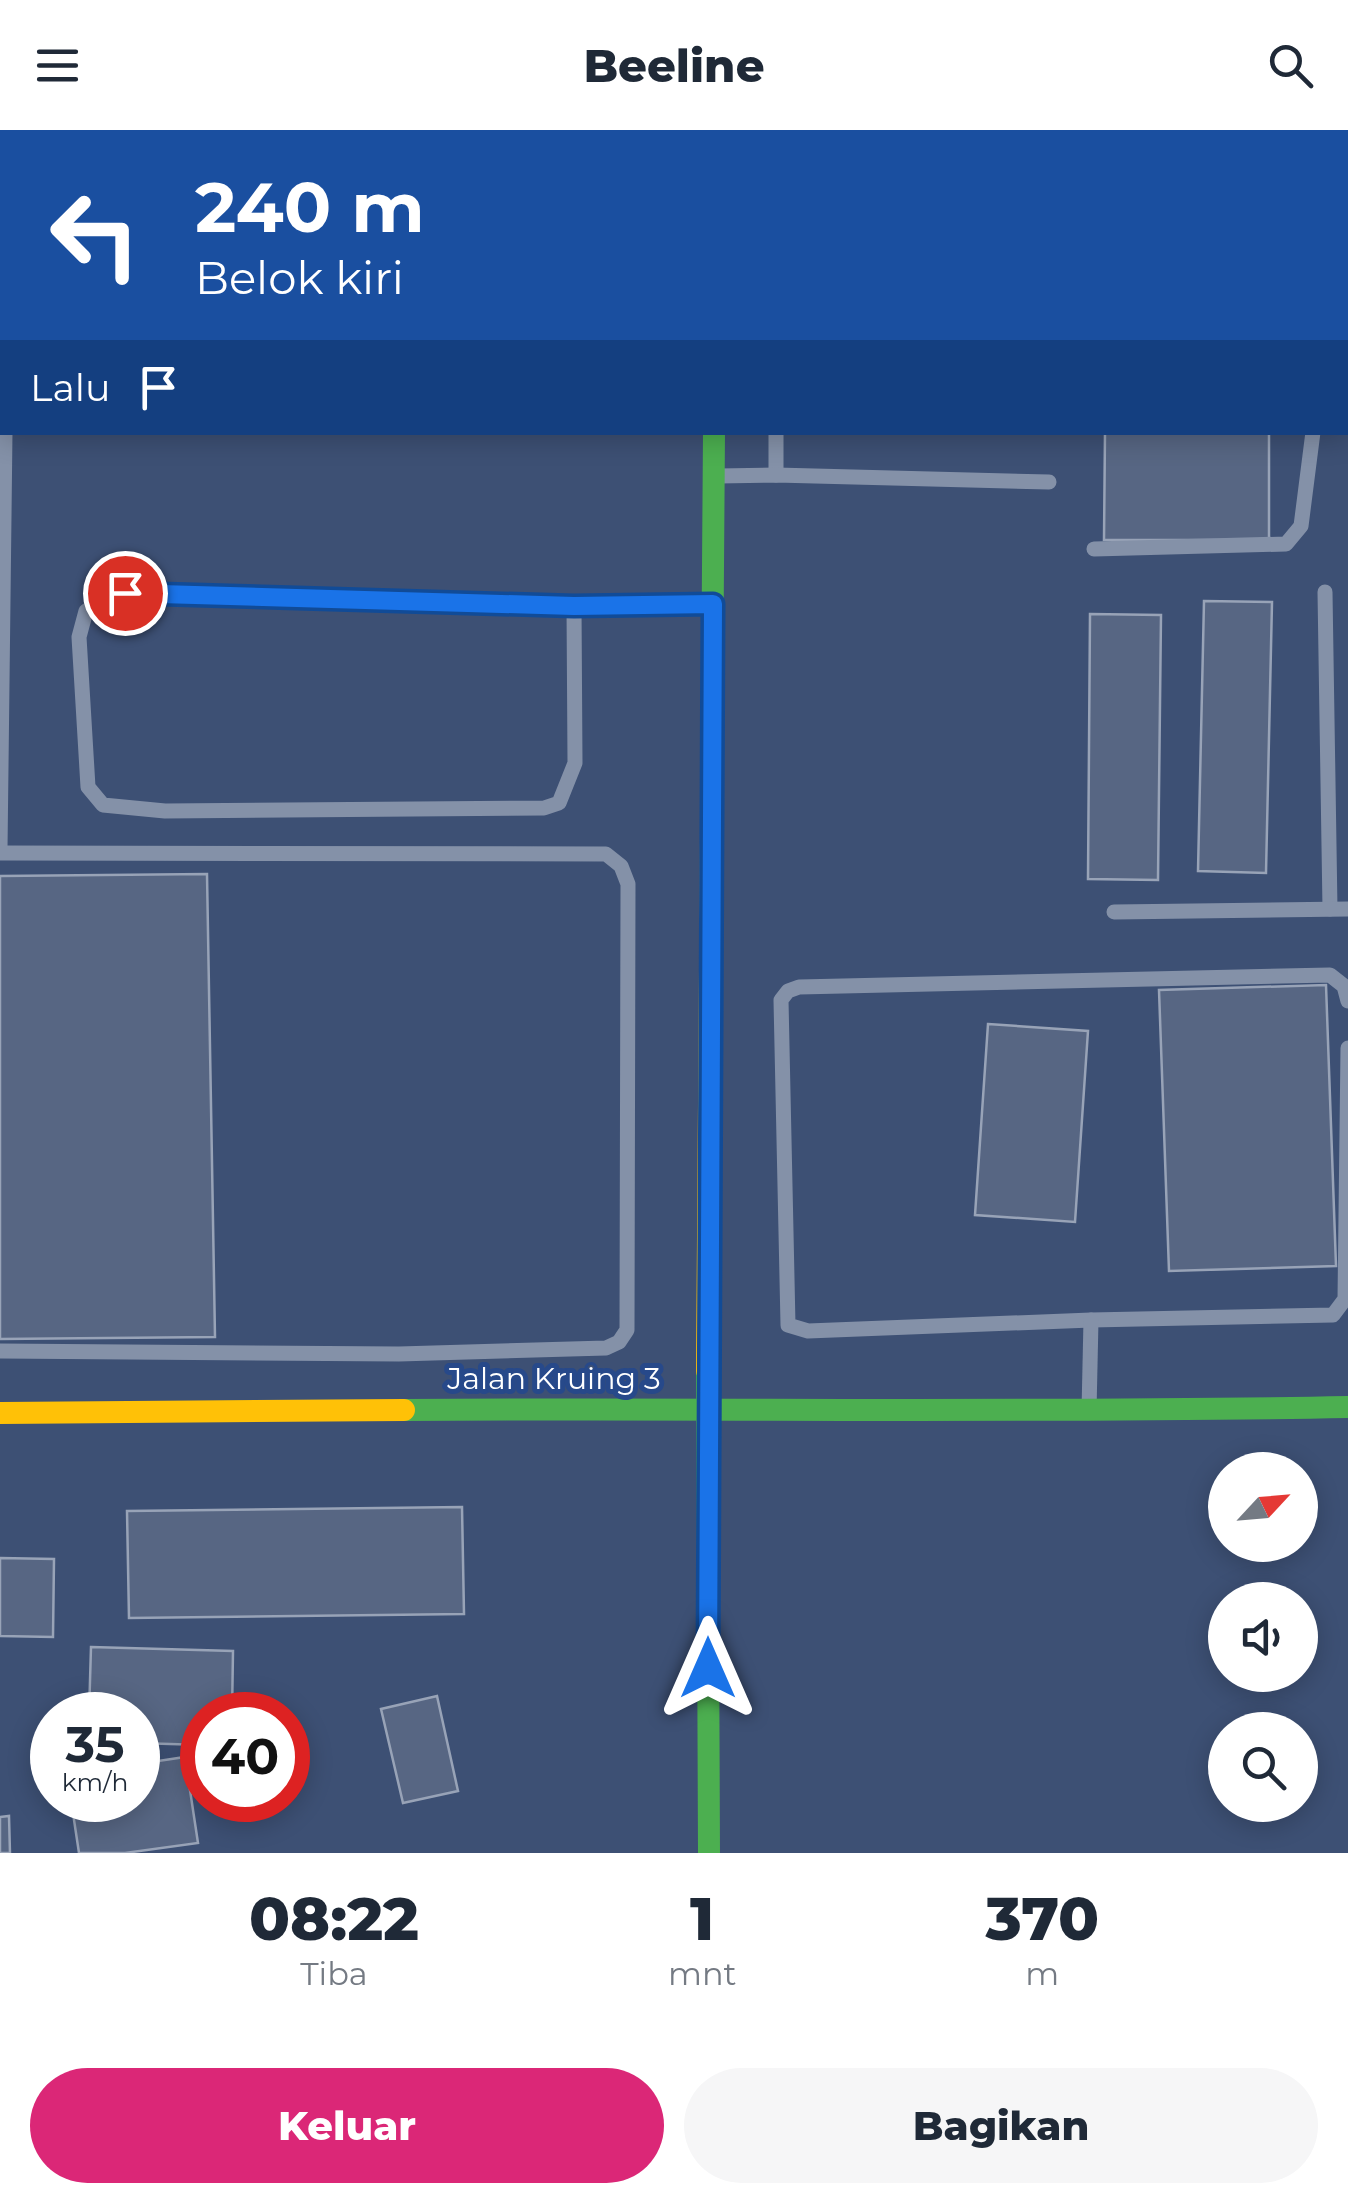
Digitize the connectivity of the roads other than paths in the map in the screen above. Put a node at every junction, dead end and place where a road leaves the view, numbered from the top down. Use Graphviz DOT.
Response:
graph roads {
  1 [pos="5,435"];
  2 [pos="714,435"];
  3 [pos="776,435"];
  4 [pos="1312,435"];
  5 [pos="776,474"];
  6 [pos="714,476"];
  7 [pos="1049,482"];
  8 [pos="1094,549"];
  9 [pos="1325,592"];
  10 [pos="713,604"];
  11 [pos="574,606"];
  12 [pos="1,797"];
  13 [pos="0,851"];
  14 [pos="1330,909"];
  15 [pos="1348,909"];
  16 [pos="1114,912"];
  17 [pos="1348,1001"];
  18 [pos="1348,1048"];
  19 [pos="1091,1320"];
  20 [pos="0,1351"];
  21 [pos="1348,1407"];
  22 [pos="707,1408"];
  23 [pos="1089,1412"];
  24 [pos="0,1413"];
  25 [pos="708,1853"];
  1 -- 12 [label="lane"];
  2 -- 6 [label="street"];
  3 -- 5 [label="lane"];
  4 -- 8 [label="lane"];
  5 -- 6 [label="lane"];
  5 -- 7 [label="lane"];
  6 -- 10 [label="street"];
  9 -- 14 [label="lane"];
  10 -- 11 [label="lane"];
  10 -- 22 [label="street"];
  11 -- 11 [label="lane"];
  12 -- 13 [label="lane"];
  13 -- 20 [label="lane"];
  14 -- 15 [label="lane"];
  14 -- 16 [label="lane"];
  17 -- 19 [label="lane"];
  18 -- 19 [label="lane"];
  19 -- 23 [label="lane"];
  21 -- 23 [label="street, Jalan Kruing 3"];
  22 -- 23 [label="street, Jalan Kruing 3"];
  22 -- 24 [label="street, Jalan Kruing 3"];
  22 -- 25 [label="street"];
}
